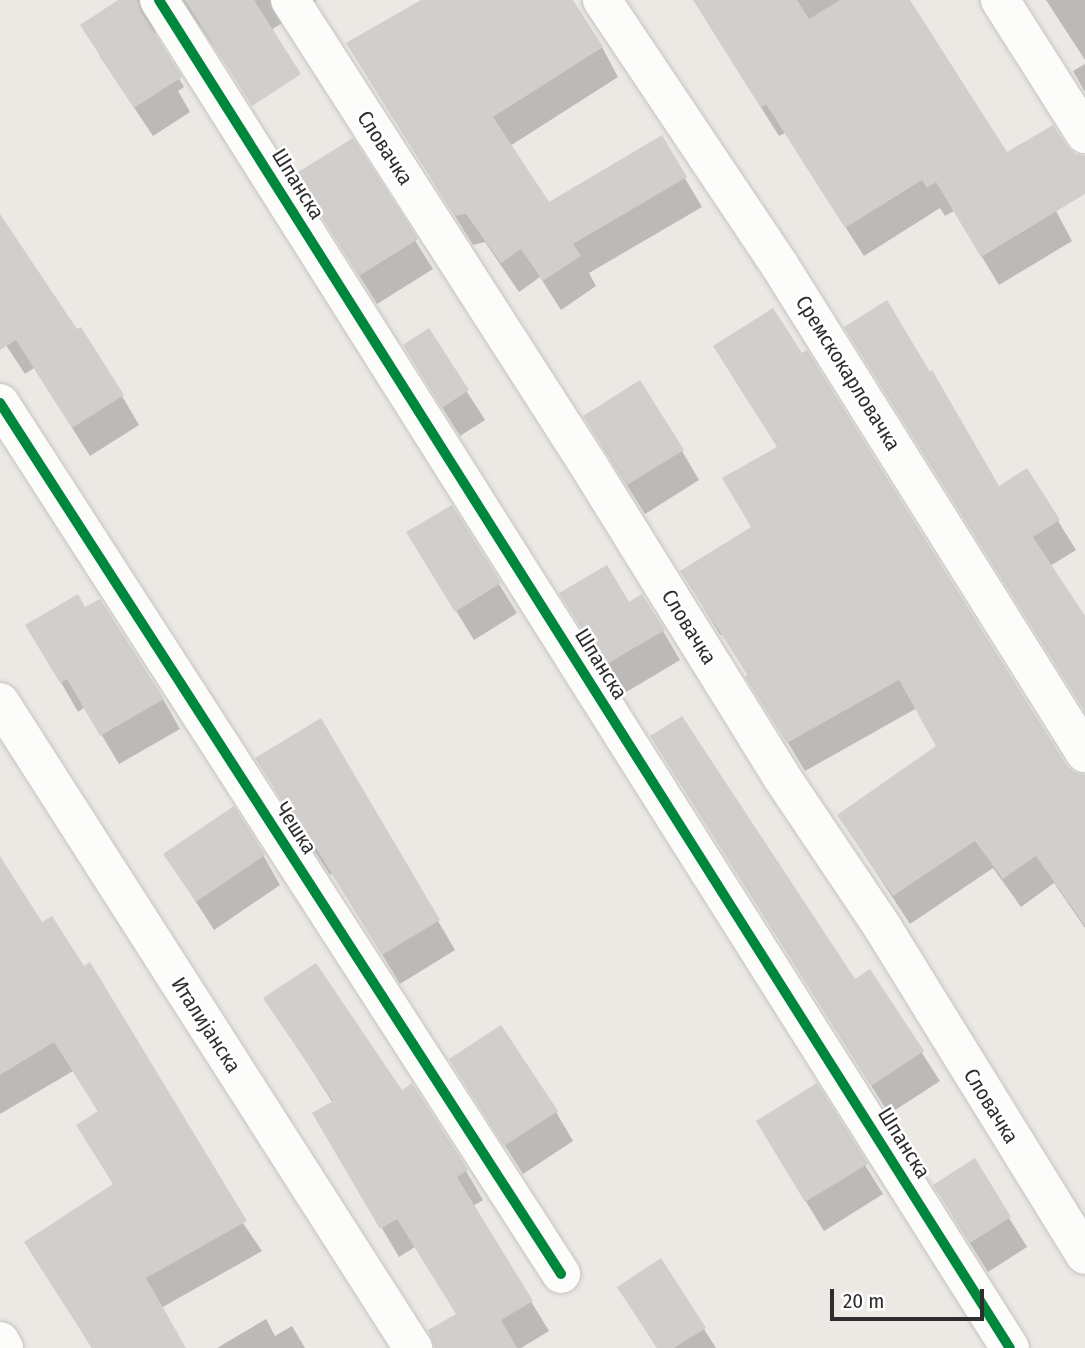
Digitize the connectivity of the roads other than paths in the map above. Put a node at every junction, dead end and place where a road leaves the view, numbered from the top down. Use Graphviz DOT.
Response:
graph roads {
  1 [pos="159,0"];
  2 [pos="290,0"];
  3 [pos="601,0"];
  4 [pos="1000,0"];
  5 [pos="1085,134"];
  6 [pos="0,403"];
  7 [pos="0,702"];
  8 [pos="1085,753"];
  9 [pos="1085,1255"];
  10 [pos="561,1274"];
  11 [pos="0,1341"];
  12 [pos="4,1348"];
  13 [pos="412,1348"];
  14 [pos="1010,1348"];
  1 -- 14 [label="street, Шпанска"];
  2 -- 9 [label="street, Словачка"];
  3 -- 8 [label="street, Сремскокарловачка"];
  4 -- 5 [label="street"];
  6 -- 10 [label="street, Чешка"];
  7 -- 13 [label="street, Италијанска"];
  11 -- 12 [label="street"];
}
